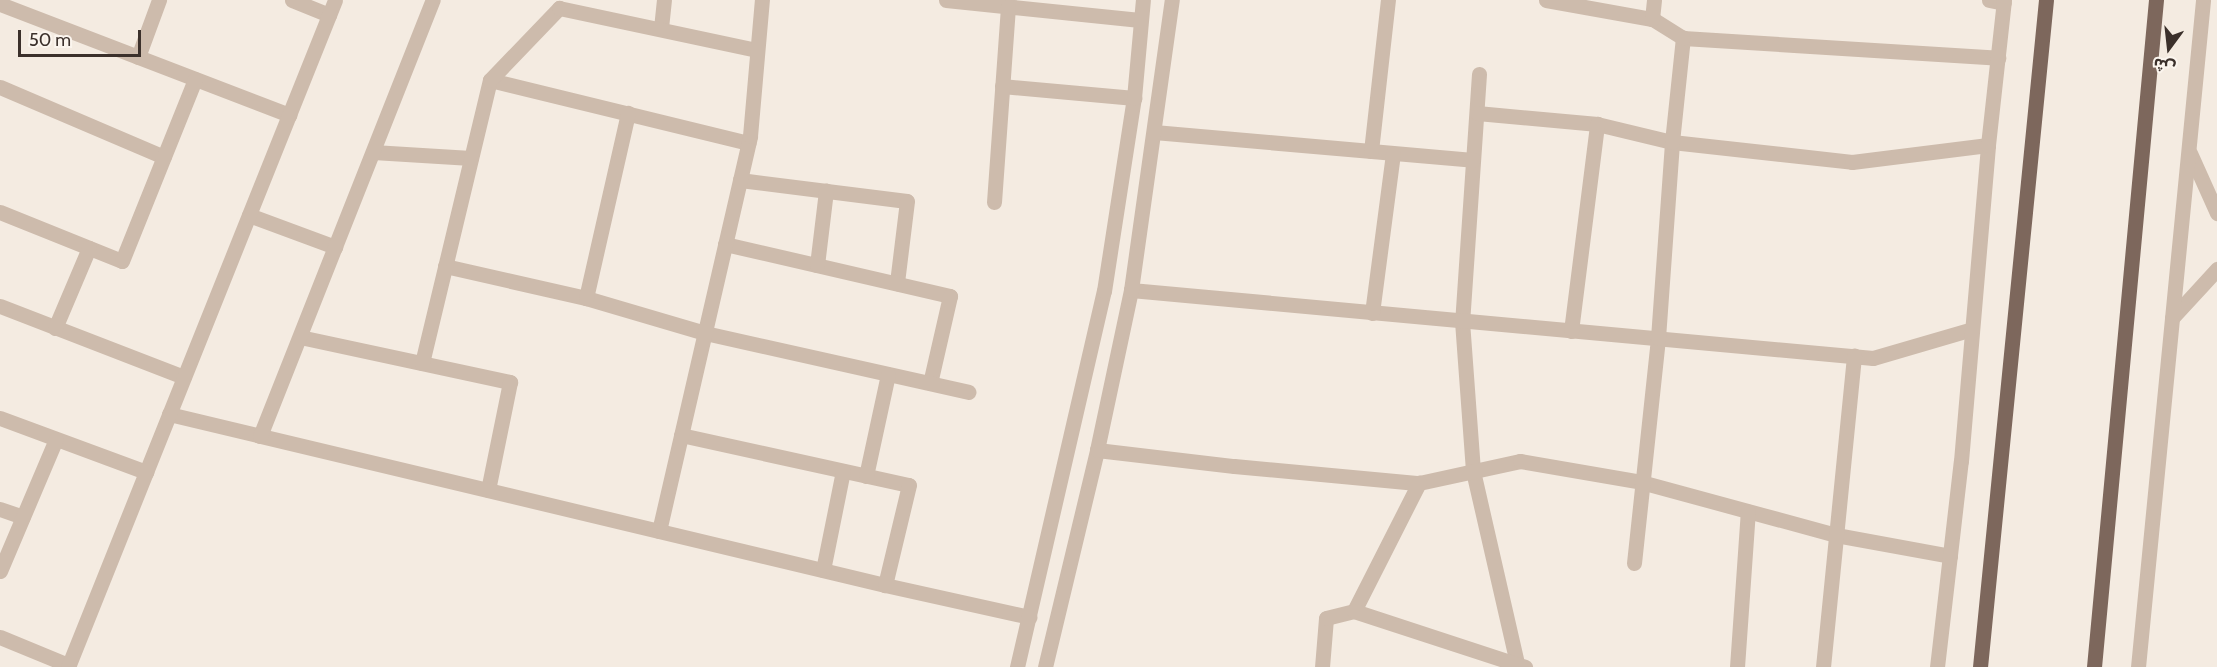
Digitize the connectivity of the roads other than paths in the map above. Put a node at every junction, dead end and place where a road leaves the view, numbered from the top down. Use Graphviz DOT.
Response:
graph roads {
  1 [pos="159,0"];
  2 [pos="292,0"];
  3 [pos="335,0"];
  4 [pos="433,0"];
  5 [pos="664,0"];
  6 [pos="762,0"];
  7 [pos="946,0"];
  8 [pos="1143,0"];
  9 [pos="1172,0"];
  10 [pos="1388,0"];
  11 [pos="1546,0"];
  12 [pos="1653,0"];
  13 [pos="2046,0"];
  14 [pos="2156,0"];
  15 [pos="2204,0"];
  16 [pos="1999,1"];
  17 [pos="0,4"];
  18 [pos="1008,6"];
  19 [pos="1607,6"];
  20 [pos="329,15"];
  21 [pos="1652,19"];
  22 [pos="1140,20"];
  23 [pos="661,28"];
  24 [pos="1683,38"];
  25 [pos="757,50"];
  26 [pos="138,57"];
  27 [pos="1998,58"];
  28 [pos="1479,74"];
  29 [pos="195,79"];
  30 [pos="490,80"];
  31 [pos="1002,86"];
  32 [pos="0,87"];
  33 [pos="1134,98"];
  34 [pos="1477,113"];
  35 [pos="628,114"];
  36 [pos="289,115"];
  37 [pos="1597,124"];
  38 [pos="1155,132"];
  39 [pos="1672,142"];
  40 [pos="748,143"];
  41 [pos="1988,145"];
  42 [pos="2189,149"];
  43 [pos="1371,151"];
  44 [pos="373,152"];
  45 [pos="1393,153"];
  46 [pos="164,157"];
  47 [pos="471,158"];
  48 [pos="1473,159"];
  49 [pos="740,180"];
  50 [pos="826,190"];
  51 [pos="994,202"];
  52 [pos="0,212"];
  53 [pos="2217,213"];
  54 [pos="249,214"];
  55 [pos="725,244"];
  56 [pos="335,247"];
  57 [pos="89,248"];
  58 [pos="817,265"];
  59 [pos="445,266"];
  60 [pos="2217,269"];
  61 [pos="897,283"];
  62 [pos="1131,290"];
  63 [pos="586,297"];
  64 [pos="0,306"];
  65 [pos="1372,313"];
  66 [pos="2172,318"];
  67 [pos="1462,321"];
  68 [pos="56,328"];
  69 [pos="1972,329"];
  70 [pos="1571,331"];
  71 [pos="705,333"];
  72 [pos="300,337"];
  73 [pos="1658,338"];
  74 [pos="1854,356"];
  75 [pos="422,363"];
  76 [pos="888,374"];
  77 [pos="184,377"];
  78 [pos="930,383"];
  79 [pos="968,392"];
  80 [pos="169,414"];
  81 [pos="0,418"];
  82 [pos="681,435"];
  83 [pos="260,436"];
  84 [pos="56,438"];
  85 [pos="1097,450"];
  86 [pos="843,471"];
  87 [pos="1473,471"];
  88 [pos="146,472"];
  89 [pos="866,476"];
  90 [pos="1641,482"];
  91 [pos="1419,483"];
  92 [pos="488,490"];
  93 [pos="0,509"];
  94 [pos="1748,511"];
  95 [pos="23,518"];
  96 [pos="659,531"];
  97 [pos="1836,535"];
  98 [pos="1950,556"];
  99 [pos="1634,563"];
  100 [pos="823,570"];
  101 [pos="0,571"];
  102 [pos="885,585"];
  103 [pos="1354,611"];
  104 [pos="1029,617"];
  105 [pos="0,637"];
  106 [pos="68,666"];
  107 [pos="1017,667"];
  108 [pos="1045,667"];
  109 [pos="1322,667"];
  110 [pos="1520,667"];
  111 [pos="1737,667"];
  112 [pos="1823,667"];
  113 [pos="1936,667"];
  114 [pos="1980,667"];
  115 [pos="2094,667"];
  116 [pos="2138,667"];
  1 -- 26 [label="street"];
  2 -- 20 [label="street"];
  3 -- 20 [label="street"];
  4 -- 44 [label="street"];
  5 -- 23 [label="street"];
  6 -- 25 [label="street"];
  7 -- 18 [label="street"];
  8 -- 22 [label="street"];
  9 -- 38 [label="street"];
  10 -- 43 [label="street"];
  11 -- 19 [label="street"];
  12 -- 21 [label="street"];
  13 -- 114 [label="main road"];
  14 -- 115 [label="main road"];
  15 -- 42 [label="street"];
  16 -- 27 [label="street"];
  17 -- 26 [label="street"];
  18 -- 22 [label="street"];
  18 -- 31 [label="street"];
  19 -- 21 [label="street"];
  20 -- 36 [label="street"];
  21 -- 24 [label="street"];
  22 -- 33 [label="street"];
  23 -- 25 [label="street"];
  23 -- 30 [label="street"];
  24 -- 27 [label="street"];
  24 -- 39 [label="street"];
  25 -- 40 [label="street"];
  26 -- 29 [label="street"];
  27 -- 41 [label="street"];
  28 -- 34 [label="street"];
  29 -- 36 [label="street"];
  29 -- 46 [label="street"];
  30 -- 35 [label="street"];
  30 -- 47 [label="street"];
  31 -- 33 [label="street"];
  31 -- 51 [label="street"];
  32 -- 46 [label="street"];
  33 -- 104 [label="street"];
  34 -- 37 [label="street"];
  34 -- 48 [label="street"];
  35 -- 40 [label="street"];
  35 -- 63 [label="street"];
  36 -- 54 [label="street"];
  37 -- 39 [label="street"];
  37 -- 70 [label="street"];
  38 -- 43 [label="street"];
  38 -- 62 [label="street"];
  39 -- 41 [label="street"];
  39 -- 73 [label="street"];
  40 -- 49 [label="street"];
  41 -- 69 [label="street"];
  42 -- 53 [label="street"];
  42 -- 66 [label="street"];
  43 -- 45 [label="street"];
  44 -- 47 [label="street"];
  44 -- 56 [label="street"];
  45 -- 48 [label="street"];
  45 -- 65 [label="street"];
  46 -- 57 [label="street"];
  47 -- 59 [label="street"];
  48 -- 67 [label="street"];
  49 -- 50 [label="street"];
  49 -- 55 [label="street"];
  50 -- 58 [label="street"];
  50 -- 61 [label="street"];
  52 -- 57 [label="street"];
  54 -- 56 [label="street"];
  54 -- 77 [label="street"];
  55 -- 58 [label="street"];
  55 -- 71 [label="street"];
  56 -- 72 [label="street"];
  57 -- 68 [label="street"];
  58 -- 61 [label="street"];
  59 -- 63 [label="street"];
  59 -- 75 [label="street"];
  60 -- 66 [label="street"];
  61 -- 78 [label="street"];
  62 -- 65 [label="street"];
  62 -- 85 [label="street"];
  63 -- 71 [label="street"];
  64 -- 68 [label="street"];
  65 -- 67 [label="street"];
  66 -- 116 [label="street"];
  67 -- 70 [label="street"];
  67 -- 87 [label="street"];
  68 -- 77 [label="street"];
  69 -- 74 [label="street"];
  69 -- 98 [label="street"];
  70 -- 73 [label="street"];
  71 -- 76 [label="street"];
  71 -- 82 [label="street"];
  72 -- 75 [label="street"];
  72 -- 83 [label="street"];
  73 -- 74 [label="street"];
  73 -- 90 [label="street"];
  74 -- 97 [label="street"];
  75 -- 92 [label="street"];
  76 -- 78 [label="street"];
  76 -- 89 [label="street"];
  77 -- 80 [label="street"];
  78 -- 79 [label="street"];
  80 -- 83 [label="street"];
  80 -- 88 [label="street"];
  81 -- 84 [label="street"];
  82 -- 86 [label="street"];
  82 -- 96 [label="street"];
  83 -- 92 [label="street"];
  84 -- 88 [label="street"];
  84 -- 95 [label="street"];
  85 -- 91 [label="street"];
  85 -- 108 [label="street"];
  86 -- 89 [label="street"];
  86 -- 100 [label="street"];
  87 -- 90 [label="street"];
  87 -- 91 [label="street"];
  87 -- 110 [label="street"];
  88 -- 106 [label="street"];
  89 -- 102 [label="street"];
  90 -- 94 [label="street"];
  90 -- 99 [label="street"];
  91 -- 103 [label="street"];
  92 -- 96 [label="street"];
  93 -- 95 [label="street"];
  94 -- 97 [label="street"];
  94 -- 111 [label="street"];
  95 -- 101 [label="street"];
  96 -- 100 [label="street"];
  97 -- 98 [label="street"];
  97 -- 112 [label="street"];
  98 -- 113 [label="street"];
  100 -- 102 [label="street"];
  102 -- 104 [label="street"];
  103 -- 109 [label="street"];
  103 -- 110 [label="street"];
  104 -- 107 [label="street"];
  105 -- 106 [label="street"];
}
